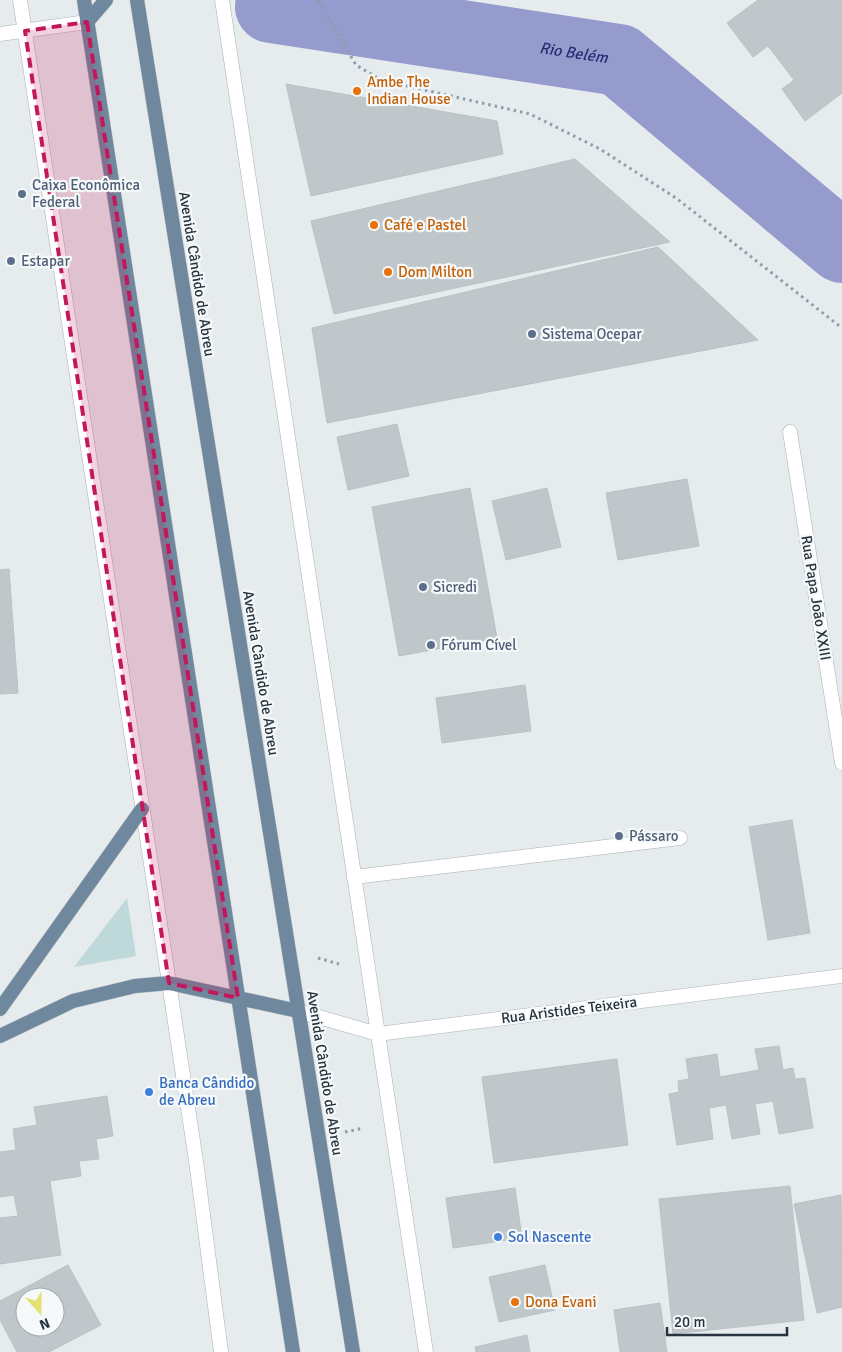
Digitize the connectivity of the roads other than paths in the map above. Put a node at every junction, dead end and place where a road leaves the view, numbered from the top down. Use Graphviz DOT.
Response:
graph roads {
  1 [pos="20,0"];
  2 [pos="84,0"];
  3 [pos="106,0"];
  4 [pos="137,0"];
  5 [pos="222,0"];
  6 [pos="87,22"];
  7 [pos="25,31"];
  8 [pos="0,34"];
  9 [pos="790,432"];
  10 [pos="842,763"];
  11 [pos="142,809"];
  12 [pos="680,838"];
  13 [pos="354,877"];
  14 [pos="842,976"];
  15 [pos="168,983"];
  16 [pos="238,998"];
  17 [pos="0,1009"];
  18 [pos="298,1011"];
  19 [pos="378,1034"];
  20 [pos="0,1036"];
  21 [pos="221,1352"];
  22 [pos="292,1352"];
  23 [pos="353,1352"];
  24 [pos="426,1352"];
  1 -- 7 [label="street"];
  2 -- 6 [label="main road"];
  3 -- 6 [label="main road"];
  4 -- 18 [label="main road, Avenida Cândido de Abreu"];
  5 -- 13 [label="street"];
  6 -- 7 [label="street"];
  6 -- 16 [label="main road"];
  7 -- 8 [label="street"];
  7 -- 11 [label="street"];
  9 -- 10 [label="street, Rua Papa João XXIII"];
  11 -- 15 [label="street"];
  11 -- 17 [label="main road"];
  12 -- 13 [label="street"];
  13 -- 19 [label="street"];
  14 -- 19 [label="street, Rua Aristides Teixeira"];
  15 -- 16 [label="main road"];
  15 -- 20 [label="main road"];
  15 -- 21 [label="street"];
  16 -- 18 [label="main road"];
  16 -- 22 [label="main road"];
  18 -- 19 [label="street, Rua Aristides Teixeira"];
  18 -- 23 [label="main road, Avenida Cândido de Abreu"];
  19 -- 24 [label="street"];
}
